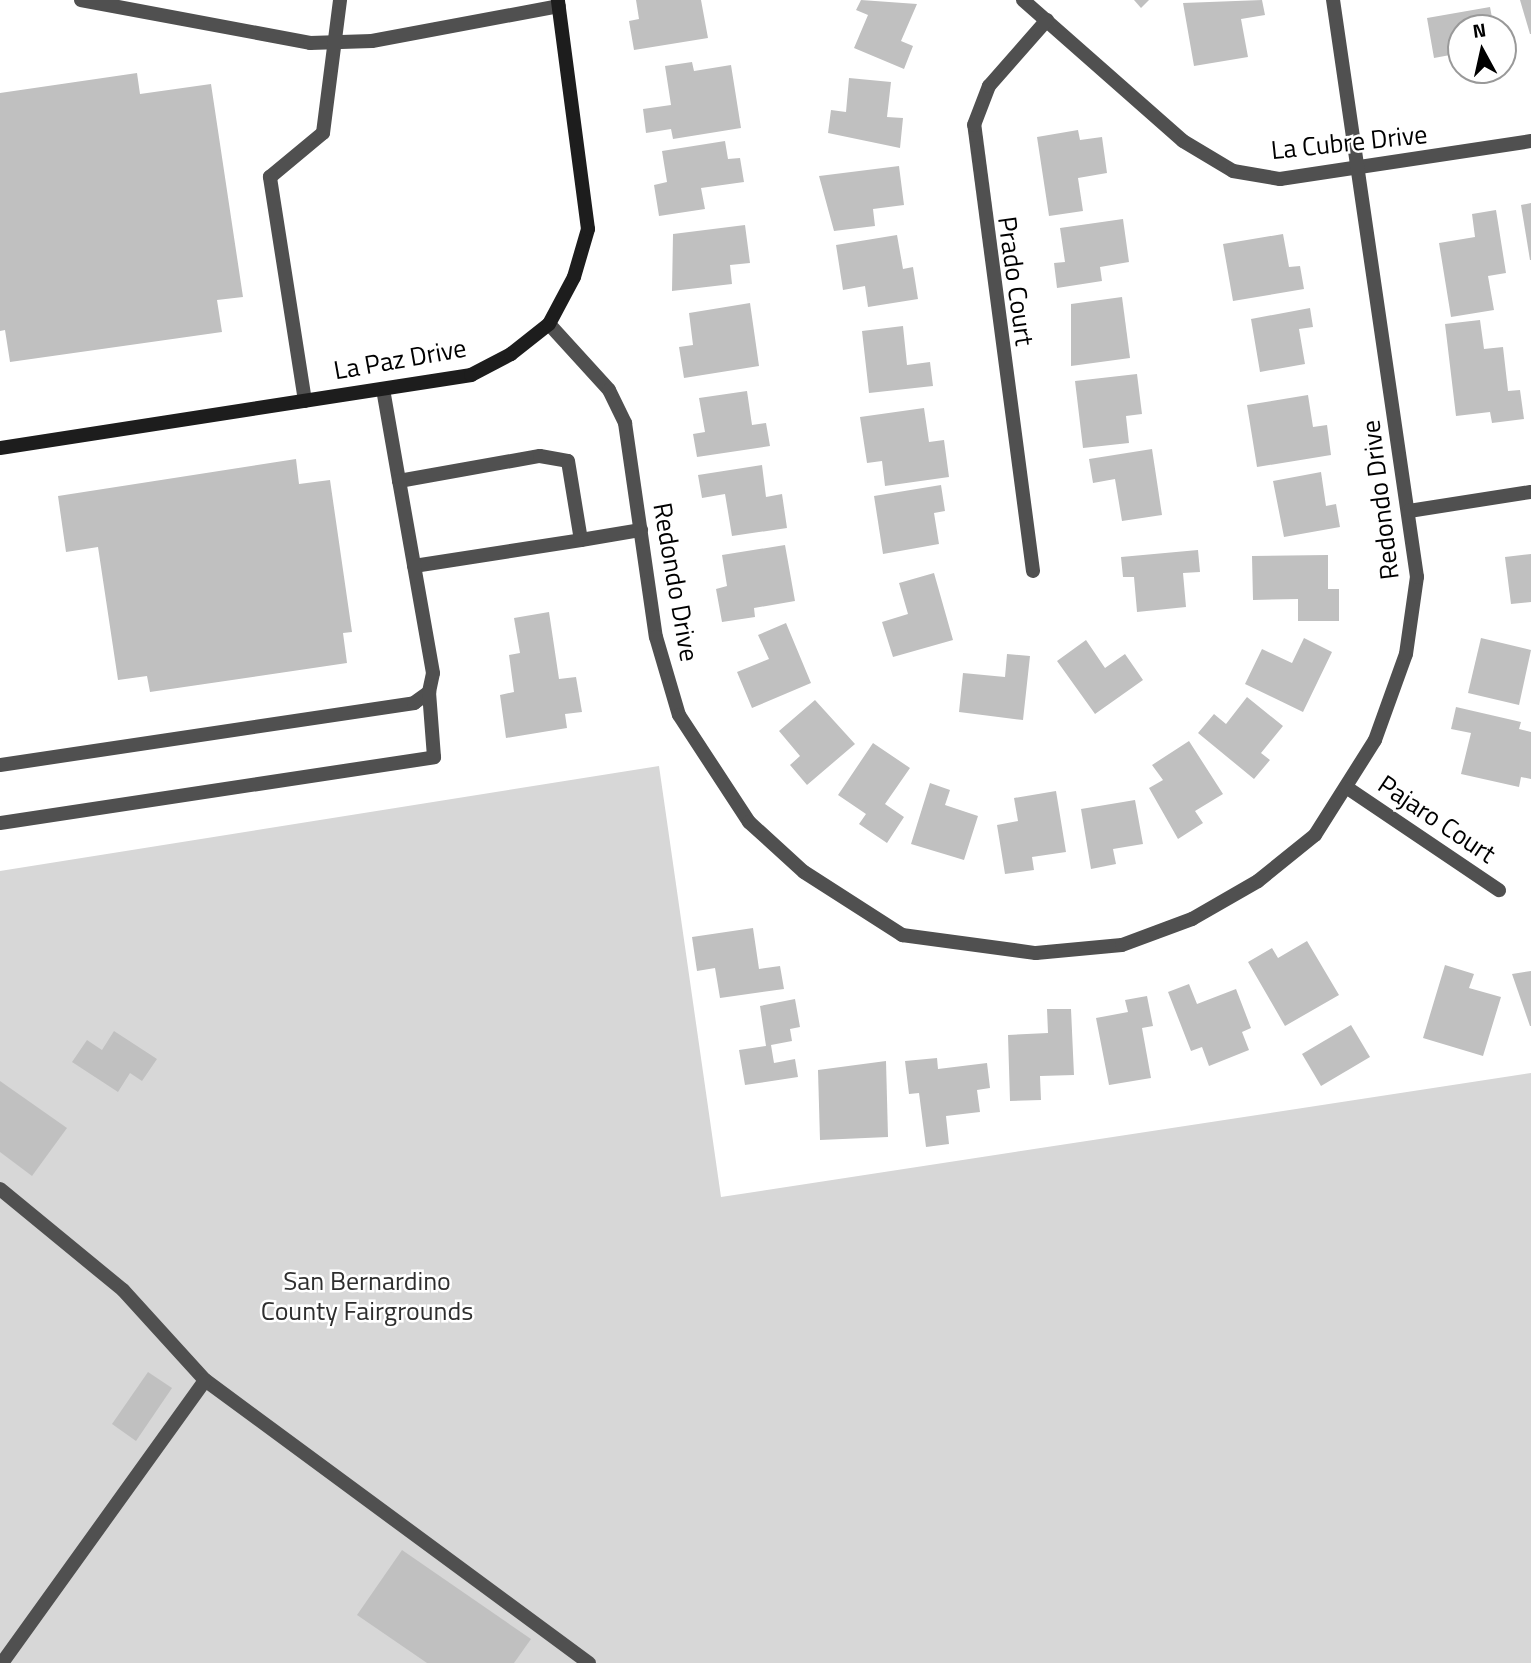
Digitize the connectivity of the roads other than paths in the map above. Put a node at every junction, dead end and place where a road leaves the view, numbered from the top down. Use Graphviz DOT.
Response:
graph roads {
  1 [pos="81,0"];
  2 [pos="340,0"];
  3 [pos="1023,0"];
  4 [pos="1333,0"];
  5 [pos="559,3"];
  6 [pos="1047,20"];
  7 [pos="334,42"];
  8 [pos="1531,141"];
  9 [pos="1357,169"];
  10 [pos="549,324"];
  11 [pos="383,388"];
  12 [pos="305,401"];
  13 [pos="0,448"];
  14 [pos="399,481"];
  15 [pos="1531,492"];
  16 [pos="1409,511"];
  17 [pos="641,530"];
  18 [pos="581,540"];
  19 [pos="414,566"];
  20 [pos="1032,571"];
  21 [pos="429,692"];
  22 [pos="0,765"];
  23 [pos="1349,789"];
  24 [pos="0,823"];
  25 [pos="1499,890"];
  26 [pos="0,1189"];
  27 [pos="205,1380"];
  28 [pos="2,1663"];
  29 [pos="589,1663"];
  1 -- 7 [label="street"];
  2 -- 7 [label="street"];
  3 -- 6 [label="street, La Cubre Drive"];
  4 -- 9 [label="street, Redondo Drive"];
  5 -- 7 [label="street"];
  5 -- 10 [label="street, La Paz Drive"];
  6 -- 9 [label="street, La Cubre Drive"];
  6 -- 20 [label="street, Prado Court"];
  7 -- 12 [label="street"];
  8 -- 9 [label="street, La Cubre Drive"];
  9 -- 16 [label="street, Redondo Drive"];
  10 -- 11 [label="street, La Paz Drive"];
  10 -- 17 [label="street, Redondo Drive"];
  11 -- 12 [label="street, La Paz Drive"];
  11 -- 14 [label="street"];
  12 -- 13 [label="street, La Paz Drive"];
  14 -- 18 [label="street"];
  14 -- 19 [label="street"];
  15 -- 16 [label="street"];
  16 -- 23 [label="street, Redondo Drive"];
  17 -- 18 [label="street"];
  17 -- 23 [label="street, Redondo Drive"];
  18 -- 19 [label="street"];
  19 -- 21 [label="street"];
  21 -- 22 [label="street"];
  21 -- 24 [label="street"];
  23 -- 25 [label="street, Pajaro Court"];
  26 -- 27 [label="street"];
  27 -- 28 [label="street"];
  27 -- 29 [label="street"];
}
